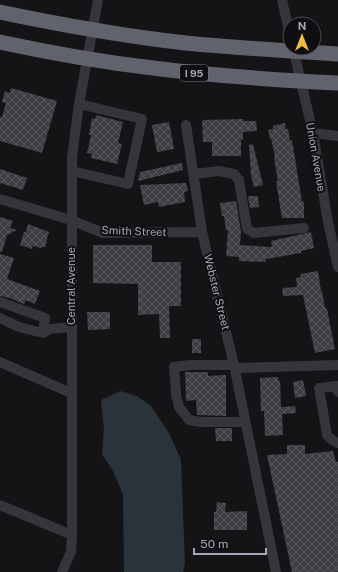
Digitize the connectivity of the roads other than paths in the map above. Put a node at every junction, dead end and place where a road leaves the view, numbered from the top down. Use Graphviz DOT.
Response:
graph roads {
  1 [pos="98,0"];
  2 [pos="282,0"];
  3 [pos="0,12"];
  4 [pos="286,16"];
  5 [pos="0,42"];
  6 [pos="282,49"];
  7 [pos="322,52"];
  8 [pos="338,53"];
  9 [pos="288,56"];
  10 [pos="338,84"];
  11 [pos="79,104"];
  12 [pos="186,125"];
  13 [pos="313,133"];
  14 [pos="338,136"];
  15 [pos="72,171"];
  16 [pos="194,174"];
  17 [pos="0,199"];
  18 [pos="71,220"];
  19 [pos="304,228"];
  20 [pos="202,232"];
  21 [pos="338,267"];
  22 [pos="0,302"];
  23 [pos="0,318"];
  24 [pos="71,327"];
  25 [pos="43,333"];
  26 [pos="0,362"];
  27 [pos="338,365"];
  28 [pos="235,366"];
  29 [pos="338,392"];
  30 [pos="71,393"];
  31 [pos="246,422"];
  32 [pos="338,443"];
  33 [pos="0,505"];
  34 [pos="72,535"];
  35 [pos="62,572"];
  36 [pos="276,572"];
  1 -- 11 [label="street, Central Avenue"];
  2 -- 4 [label="street"];
  3 -- 6 [label="highway"];
  5 -- 10 [label="highway, I 95"];
  7 -- 8 [label="highway"];
  9 -- 13 [label="street, Union Avenue"];
  11 -- 15 [label="street, Central Avenue"];
  11 -- 15 [label="street"];
  12 -- 16 [label="street, Webster Street"];
  13 -- 14 [label="street"];
  13 -- 21 [label="street, Union Avenue"];
  15 -- 18 [label="street, Central Avenue"];
  16 -- 19 [label="street"];
  16 -- 20 [label="street, Webster Street"];
  17 -- 18 [label="street, Smith Street"];
  18 -- 20 [label="street, Smith Street"];
  18 -- 24 [label="street, Central Avenue"];
  20 -- 28 [label="street, Webster Street"];
  22 -- 25 [label="street"];
  23 -- 25 [label="street"];
  24 -- 25 [label="street"];
  24 -- 30 [label="street, Central Avenue"];
  26 -- 30 [label="street"];
  27 -- 28 [label="street"];
  28 -- 31 [label="street, Webster Street"];
  28 -- 31 [label="street"];
  29 -- 32 [label="street"];
  30 -- 34 [label="street, Central Avenue"];
  31 -- 36 [label="street, Webster Street"];
  33 -- 34 [label="street"];
  34 -- 35 [label="street, Central Avenue"];
}
